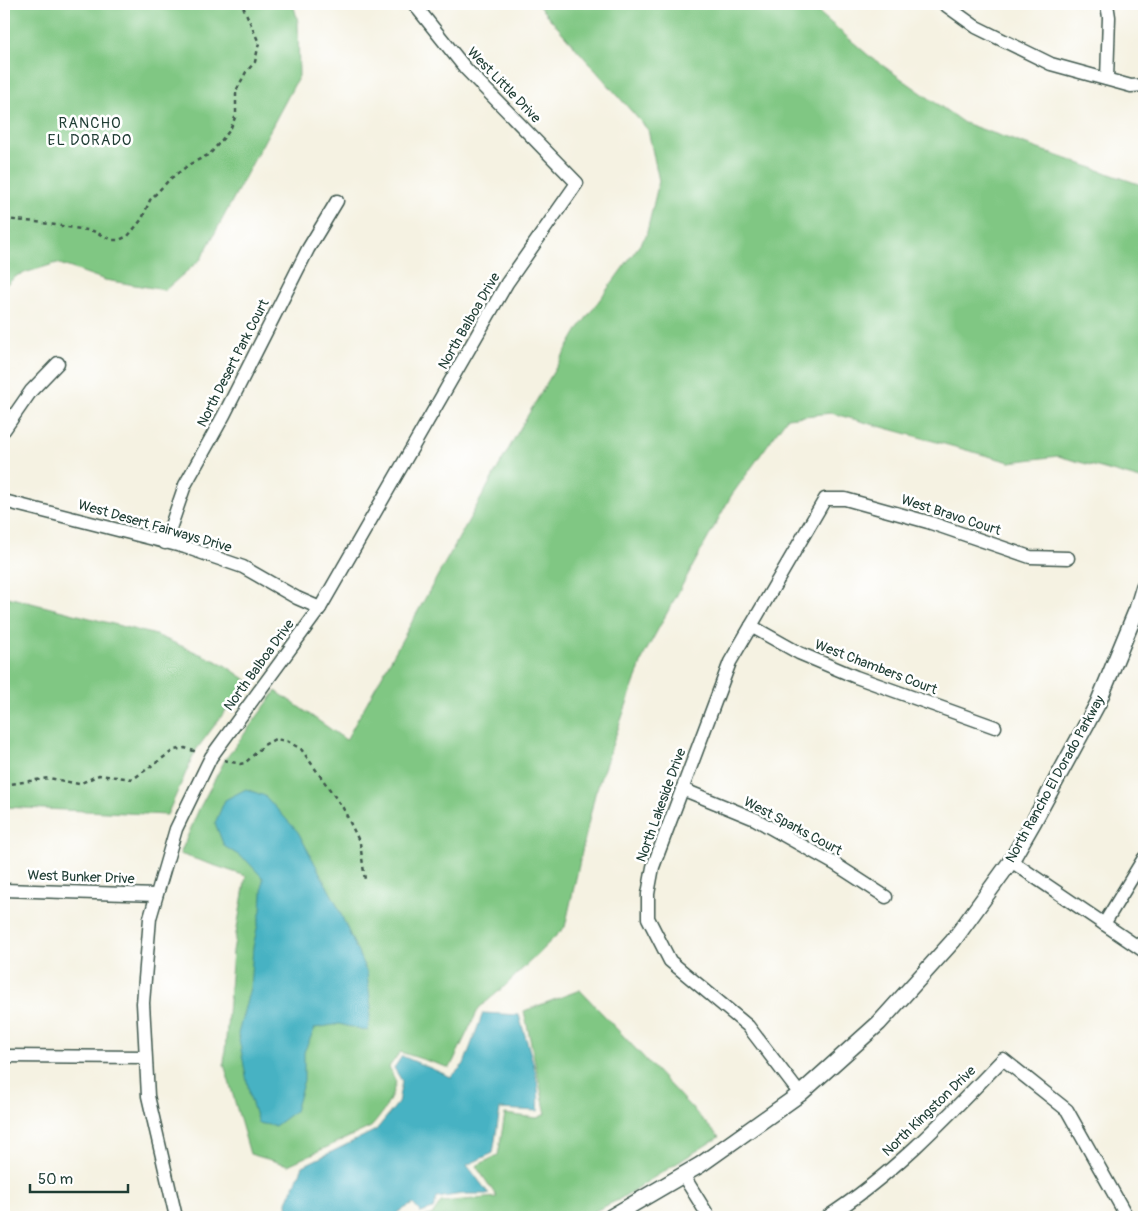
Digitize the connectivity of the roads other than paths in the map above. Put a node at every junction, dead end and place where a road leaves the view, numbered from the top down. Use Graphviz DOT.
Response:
graph roads {
  1 [pos="414,4"];
  2 [pos="944,4"];
  3 [pos="1107,4"];
  4 [pos="1107,79"];
  5 [pos="1144,84"];
  6 [pos="577,183"];
  7 [pos="337,201"];
  8 [pos="58,363"];
  9 [pos="4,430"];
  10 [pos="825,498"];
  11 [pos="4,501"];
  12 [pos="166,542"];
  13 [pos="1068,558"];
  14 [pos="1144,586"];
  15 [pos="320,608"];
  16 [pos="751,626"];
  17 [pos="995,727"];
  18 [pos="682,788"];
  19 [pos="1144,858"];
  20 [pos="1011,861"];
  21 [pos="4,890"];
  22 [pos="156,895"];
  23 [pos="886,897"];
  24 [pos="1104,924"];
  25 [pos="1144,951"];
  26 [pos="4,1056"];
  27 [pos="146,1057"];
  28 [pos="800,1094"];
  29 [pos="683,1175"];
  30 [pos="176,1217"];
  31 [pos="611,1217"];
  32 [pos="709,1217"];
  33 [pos="827,1217"];
  34 [pos="1127,1217"];
  1 -- 6 [label="street, West Little Drive"];
  2 -- 4 [label="street"];
  3 -- 4 [label="street"];
  4 -- 5 [label="street"];
  6 -- 15 [label="street, North Balboa Drive"];
  7 -- 12 [label="street, North Desert Park Court"];
  8 -- 9 [label="street"];
  10 -- 13 [label="street, West Bravo Court"];
  10 -- 16 [label="street, North Lakeside Drive"];
  11 -- 12 [label="street, West Desert Fairways Drive"];
  12 -- 15 [label="street, West Desert Fairways Drive"];
  14 -- 20 [label="street, North Rancho El Dorado Parkway"];
  15 -- 22 [label="street, North Balboa Drive"];
  16 -- 17 [label="street, West Chambers Court"];
  16 -- 18 [label="street, North Lakeside Drive"];
  18 -- 23 [label="street, West Sparks Court"];
  18 -- 28 [label="street, North Lakeside Drive"];
  19 -- 24 [label="street"];
  20 -- 24 [label="street"];
  20 -- 28 [label="street, North Rancho El Dorado Parkway"];
  21 -- 22 [label="street, West Bunker Drive"];
  22 -- 27 [label="street, North Balboa Drive"];
  24 -- 25 [label="street"];
  26 -- 27 [label="street"];
  27 -- 30 [label="street, North Balboa Drive"];
  28 -- 29 [label="street, North Rancho El Dorado Parkway"];
  29 -- 31 [label="street, North Rancho El Dorado Parkway"];
  29 -- 32 [label="street"];
  33 -- 34 [label="street, North Kingston Drive"];
}
